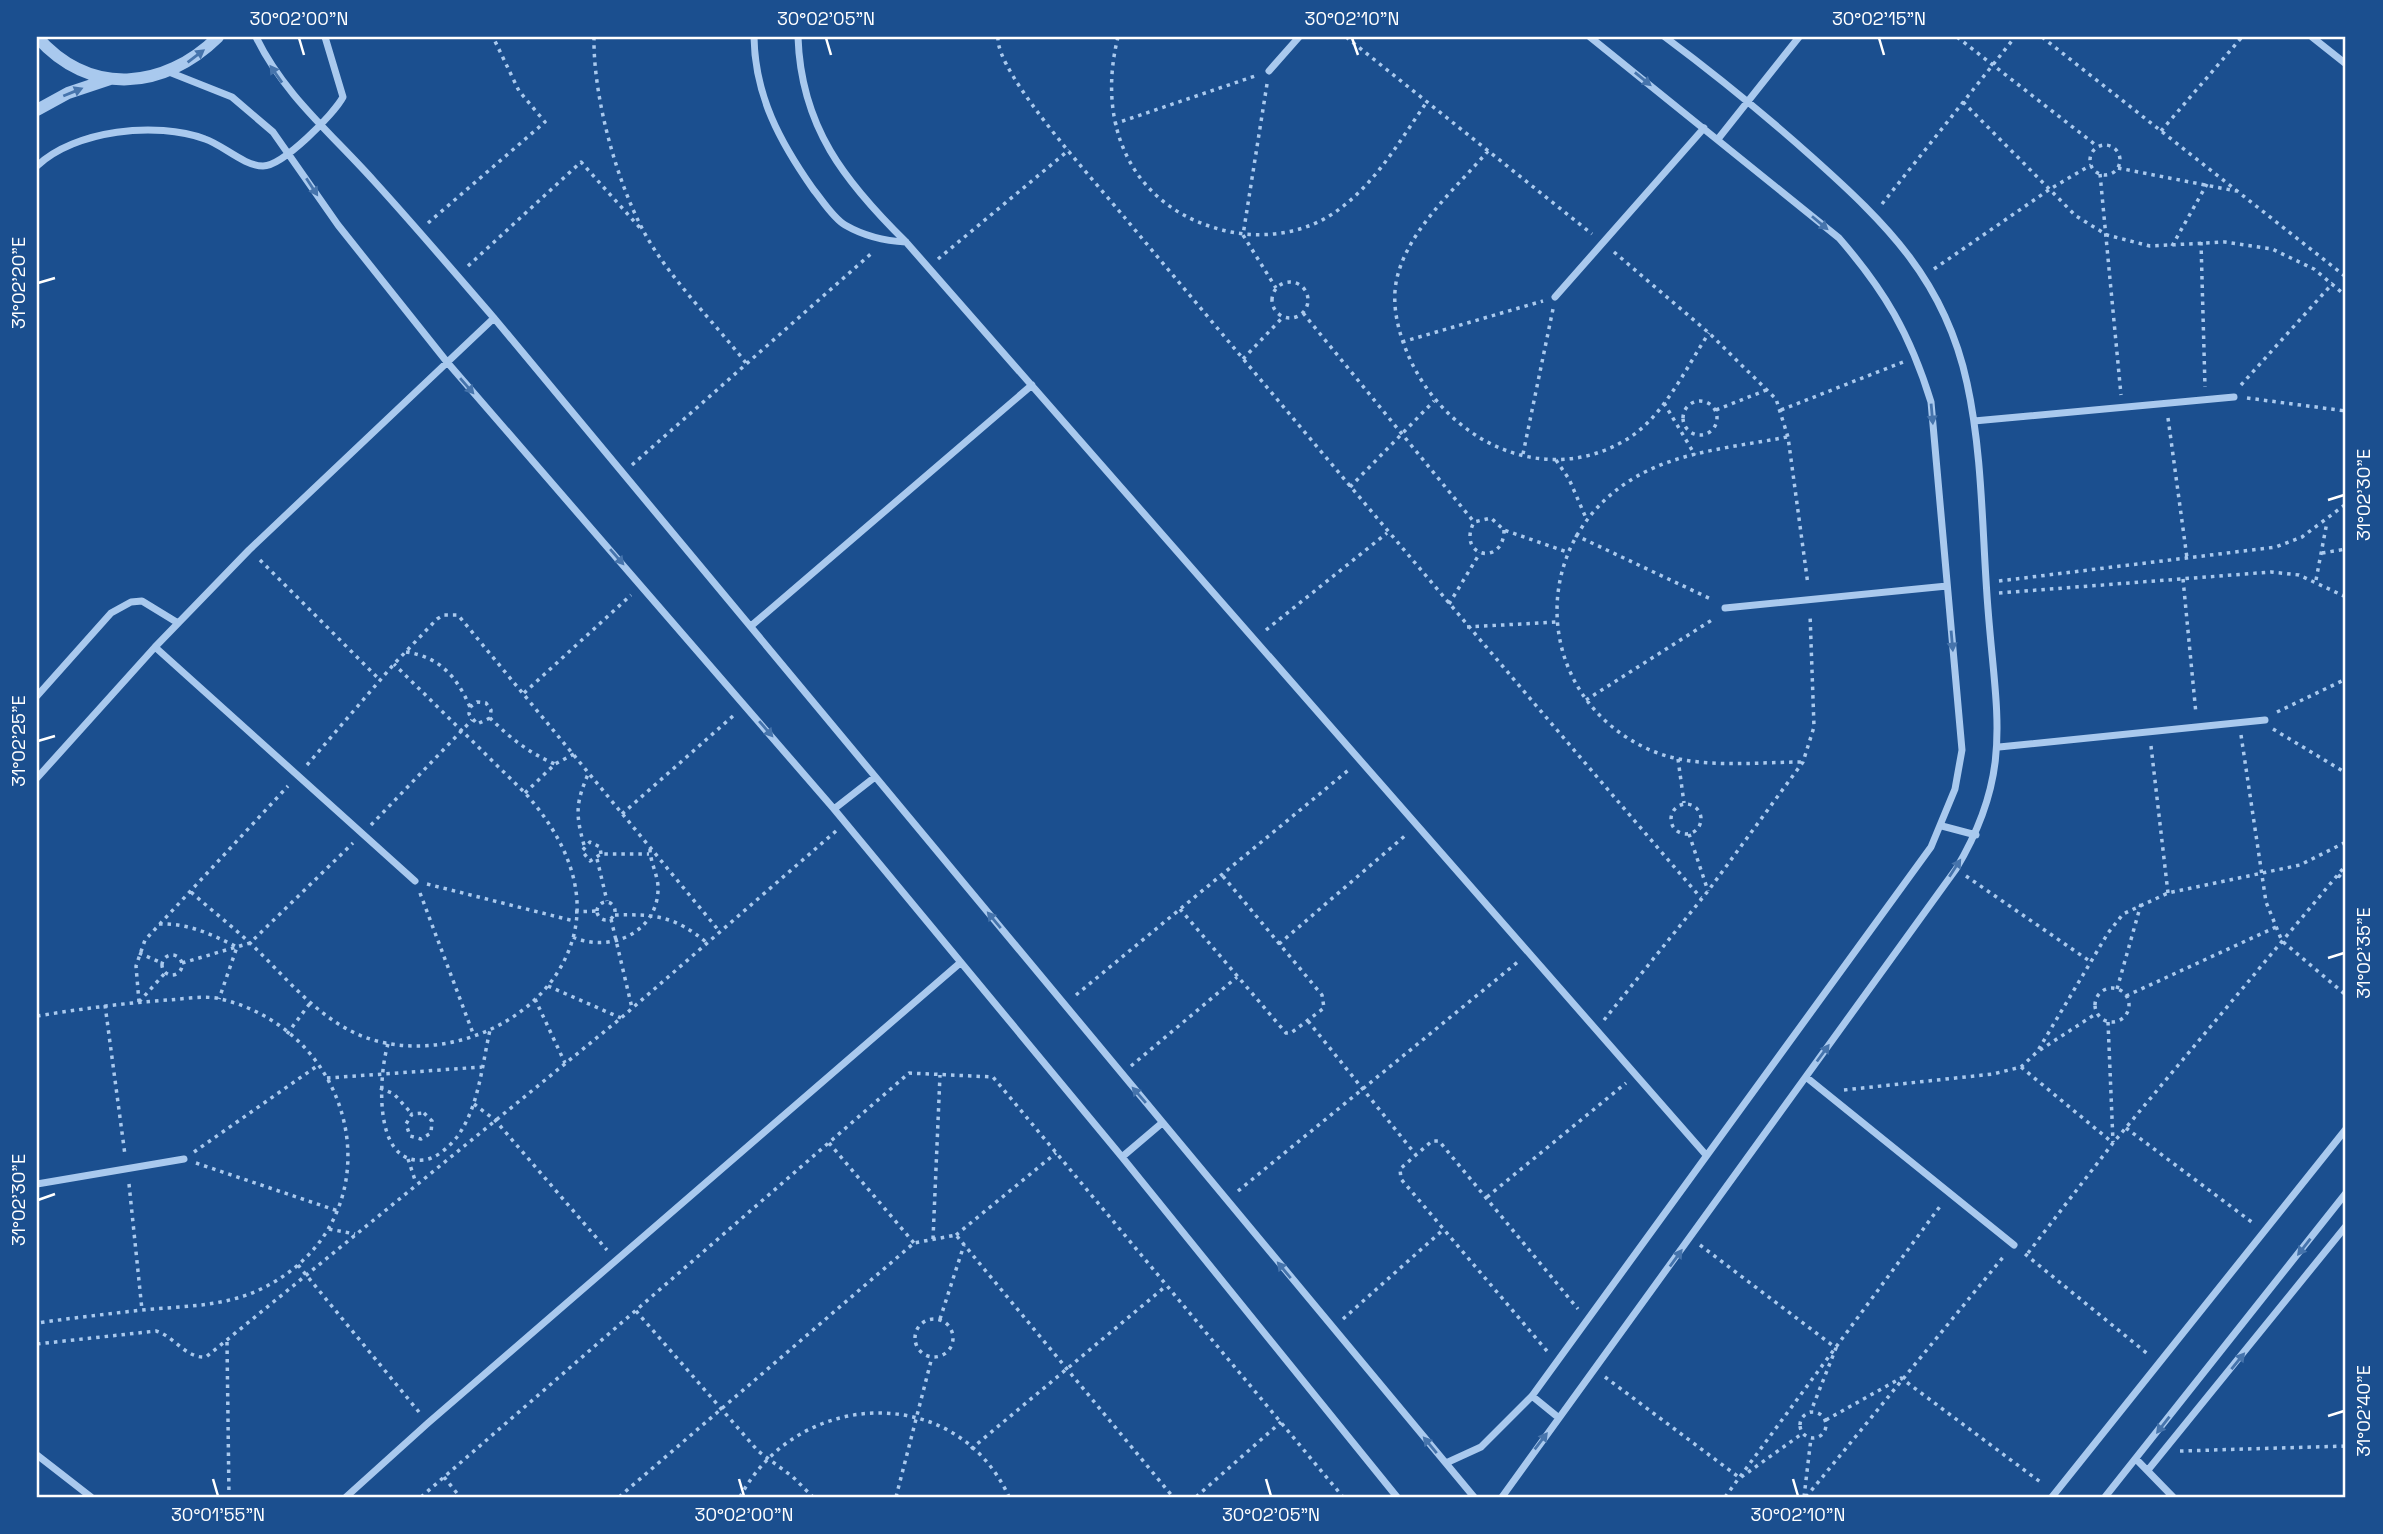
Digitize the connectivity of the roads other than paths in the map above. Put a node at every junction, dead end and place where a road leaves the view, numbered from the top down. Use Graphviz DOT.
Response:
graph roads {
  1 [pos="37,37"];
  2 [pos="218,37"];
  3 [pos="257,37"];
  4 [pos="325,37"];
  5 [pos="754,37"];
  6 [pos="799,37"];
  7 [pos="1299,37"];
  8 [pos="1590,37"];
  9 [pos="1665,37"];
  10 [pos="1799,37"];
  11 [pos="2312,37"];
  12 [pos="2346,64"];
  13 [pos="1269,71"];
  14 [pos="169,72"];
  15 [pos="112,79"];
  16 [pos="1749,100"];
  17 [pos="37,110"];
  18 [pos="319,125"];
  19 [pos="1704,128"];
  20 [pos="1718,139"];
  21 [pos="289,153"];
  22 [pos="37,166"];
  23 [pos="906,242"];
  24 [pos="1555,297"];
  25 [pos="494,318"];
  26 [pos="447,362"];
  27 [pos="1032,385"];
  28 [pos="2232,397"];
  29 [pos="1974,421"];
  30 [pos="1947,586"];
  31 [pos="1728,608"];
  32 [pos="178,623"];
  33 [pos="751,626"];
  34 [pos="155,647"];
  35 [pos="37,696"];
  36 [pos="2262,720"];
  37 [pos="1999,747"];
  38 [pos="875,777"];
  39 [pos="37,778"];
  40 [pos="834,809"];
  41 [pos="1942,826"];
  42 [pos="1976,835"];
  43 [pos="415,881"];
  44 [pos="960,962"];
  45 [pos="1806,1077"];
  46 [pos="1162,1123"];
  47 [pos="2346,1129"];
  48 [pos="1706,1155"];
  49 [pos="1122,1157"];
  50 [pos="184,1159"];
  51 [pos="37,1184"];
  52 [pos="2346,1193"];
  53 [pos="2346,1226"];
  54 [pos="2014,1245"];
  55 [pos="1532,1396"];
  56 [pos="1559,1418"];
  57 [pos="37,1455"];
  58 [pos="2136,1459"];
  59 [pos="1446,1463"];
  60 [pos="2148,1470"];
  61 [pos="2053,1495"];
  62 [pos="91,1497"];
  63 [pos="346,1497"];
  64 [pos="1396,1497"];
  65 [pos="1474,1497"];
  66 [pos="1502,1497"];
  67 [pos="2105,1497"];
  68 [pos="2173,1497"];
  1 -- 15 [label="street"];
  14 -- 2 [label="street, one-way"];
  18 -- 3 [label="street, one-way"];
  4 -- 18 [label="street"];
  5 -- 23 [label="street"];
  6 -- 23 [label="street"];
  7 -- 13 [label="street"];
  8 -- 19 [label="street, one-way"];
  9 -- 16 [label="street"];
  10 -- 16 [label="street"];
  11 -- 12 [label="street"];
  14 -- 15 [label="street"];
  14 -- 21 [label="street"];
  17 -- 15 [label="street, one-way"];
  16 -- 20 [label="street"];
  16 -- 29 [label="street"];
  18 -- 21 [label="street"];
  18 -- 25 [label="street"];
  19 -- 20 [label="street"];
  19 -- 24 [label="street"];
  20 -- 30 [label="street, one-way"];
  21 -- 22 [label="street"];
  21 -- 26 [label="street, one-way"];
  23 -- 27 [label="street"];
  25 -- 26 [label="street"];
  25 -- 33 [label="street"];
  26 -- 32 [label="street"];
  26 -- 40 [label="street, one-way"];
  27 -- 33 [label="street"];
  27 -- 48 [label="street"];
  28 -- 29 [label="street"];
  29 -- 37 [label="street"];
  30 -- 31 [label="street"];
  30 -- 41 [label="street, one-way"];
  32 -- 34 [label="street"];
  32 -- 35 [label="street"];
  33 -- 38 [label="street"];
  34 -- 39 [label="street"];
  34 -- 43 [label="street"];
  36 -- 37 [label="street"];
  37 -- 42 [label="street"];
  38 -- 40 [label="street"];
  46 -- 38 [label="street, one-way"];
  40 -- 44 [label="street"];
  41 -- 42 [label="street"];
  41 -- 48 [label="street"];
  45 -- 42 [label="street, one-way"];
  44 -- 49 [label="street"];
  44 -- 63 [label="street"];
  45 -- 54 [label="street"];
  56 -- 45 [label="street, one-way"];
  46 -- 49 [label="street"];
  59 -- 46 [label="street, one-way"];
  47 -- 61 [label="street"];
  48 -- 55 [label="street"];
  49 -- 64 [label="street"];
  50 -- 51 [label="street"];
  52 -- 58 [label="street, one-way"];
  60 -- 53 [label="street, one-way"];
  55 -- 56 [label="street"];
  55 -- 59 [label="street"];
  66 -- 56 [label="street, one-way"];
  57 -- 62 [label="street"];
  58 -- 60 [label="street"];
  58 -- 67 [label="street"];
  59 -- 65 [label="street"];
  60 -- 68 [label="street"];
}
